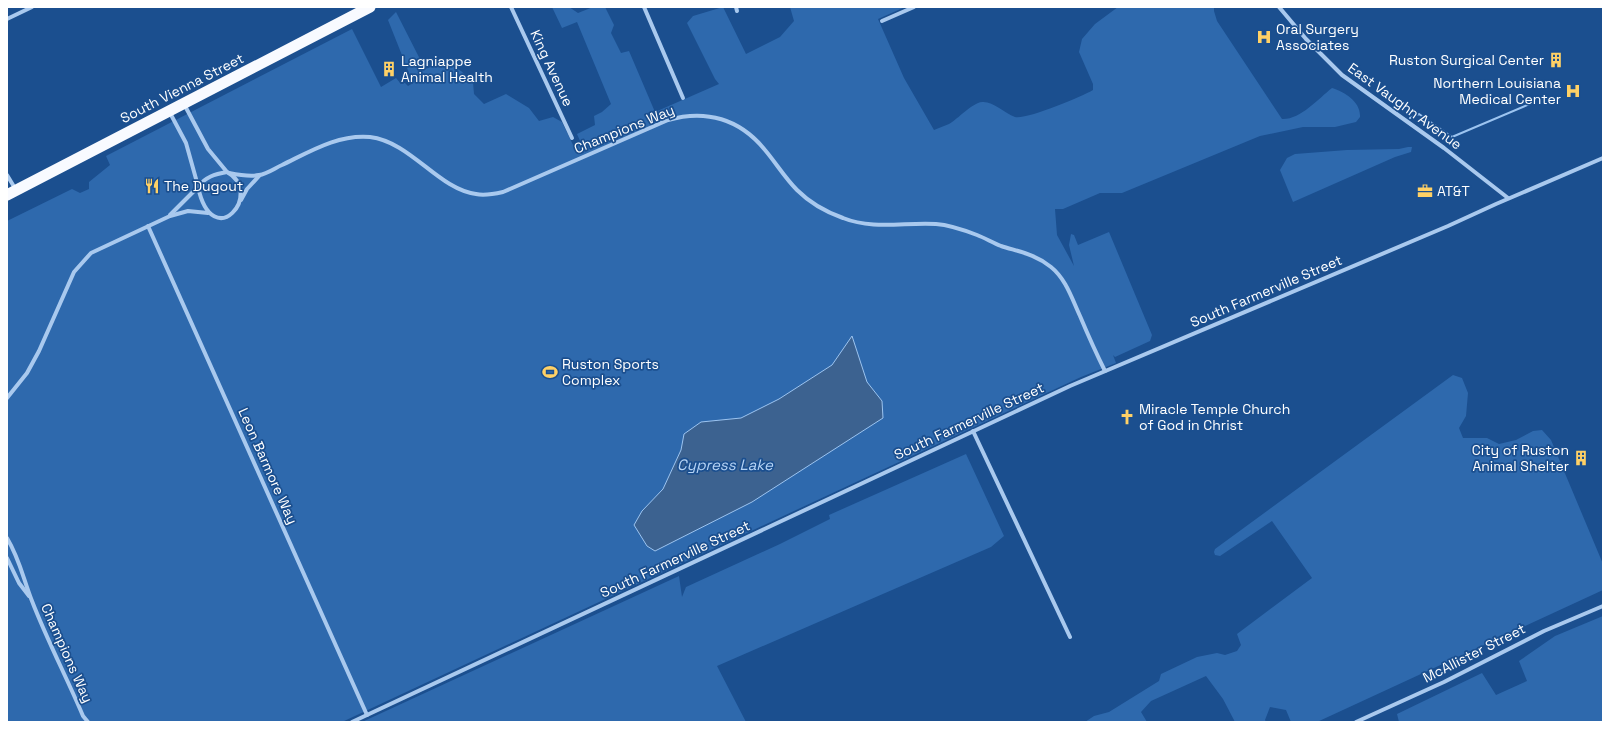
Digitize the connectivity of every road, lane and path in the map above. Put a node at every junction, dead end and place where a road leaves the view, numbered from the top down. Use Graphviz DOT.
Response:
graph roads {
  1 [pos="32,7"];
  2 [pos="370,7"];
  3 [pos="511,7"];
  4 [pos="644,7"];
  5 [pos="914,7"];
  6 [pos="1279,7"];
  7 [pos="7,18"];
  8 [pos="882,20"];
  9 [pos="683,98"];
  10 [pos="184,104"];
  11 [pos="169,111"];
  12 [pos="572,138"];
  13 [pos="1603,158"];
  14 [pos="228,173"];
  15 [pos="7,175"];
  16 [pos="260,175"];
  17 [pos="198,186"];
  18 [pos="11,192"];
  19 [pos="1508,198"];
  20 [pos="240,202"];
  21 [pos="208,212"];
  22 [pos="170,216"];
  23 [pos="148,226"];
  24 [pos="1105,371"];
  25 [pos="7,398"];
  26 [pos="973,431"];
  27 [pos="7,538"];
  28 [pos="7,558"];
  29 [pos="31,600"];
  30 [pos="1603,606"];
  31 [pos="1070,637"];
  32 [pos="367,715"];
  33 [pos="83,716"];
  34 [pos="84,722"];
  35 [pos="88,722"];
  36 [pos="352,722"];
  37 [pos="1356,722"];
  1 -- 7 [label="street"];
  2 -- 10 [label="highway, South Vienna Street"];
  3 -- 12 [label="street, King Avenue"];
  4 -- 9 [label="street"];
  5 -- 8 [label="street"];
  6 -- 19 [label="street, East Vaughn Avenue"];
  10 -- 11 [label="highway, South Vienna Street"];
  10 -- 14 [label="street"];
  11 -- 17 [label="street"];
  11 -- 18 [label="highway, South Vienna Street"];
  13 -- 19 [label="street, South Farmerville Street"];
  14 -- 16 [label="street, Champions Way"];
  14 -- 17 [label="street, Champions Way"];
  14 -- 20 [label="street"];
  15 -- 18 [label="street"];
  16 -- 20 [label="street, Champions Way"];
  16 -- 24 [label="street, Champions Way"];
  17 -- 21 [label="street"];
  17 -- 22 [label="street, Champions Way"];
  19 -- 24 [label="street, South Farmerville Street"];
  20 -- 21 [label="street, Champions Way"];
  21 -- 22 [label="street, Champions Way"];
  22 -- 23 [label="street, Champions Way"];
  23 -- 25 [label="street, Champions Way"];
  23 -- 32 [label="street, Leon Barmore Way"];
  24 -- 26 [label="street, South Farmerville Street"];
  26 -- 31 [label="street"];
  26 -- 32 [label="street, South Farmerville Street"];
  27 -- 29 [label="street, Champions Way"];
  28 -- 29 [label="street, Champions Way"];
  29 -- 33 [label="street, Champions Way"];
  30 -- 37 [label="street, McAllister Street"];
  32 -- 36 [label="street, South Farmerville Street"];
  33 -- 34 [label="street, Champions Way"];
  33 -- 35 [label="street, Champions Way"];
}
